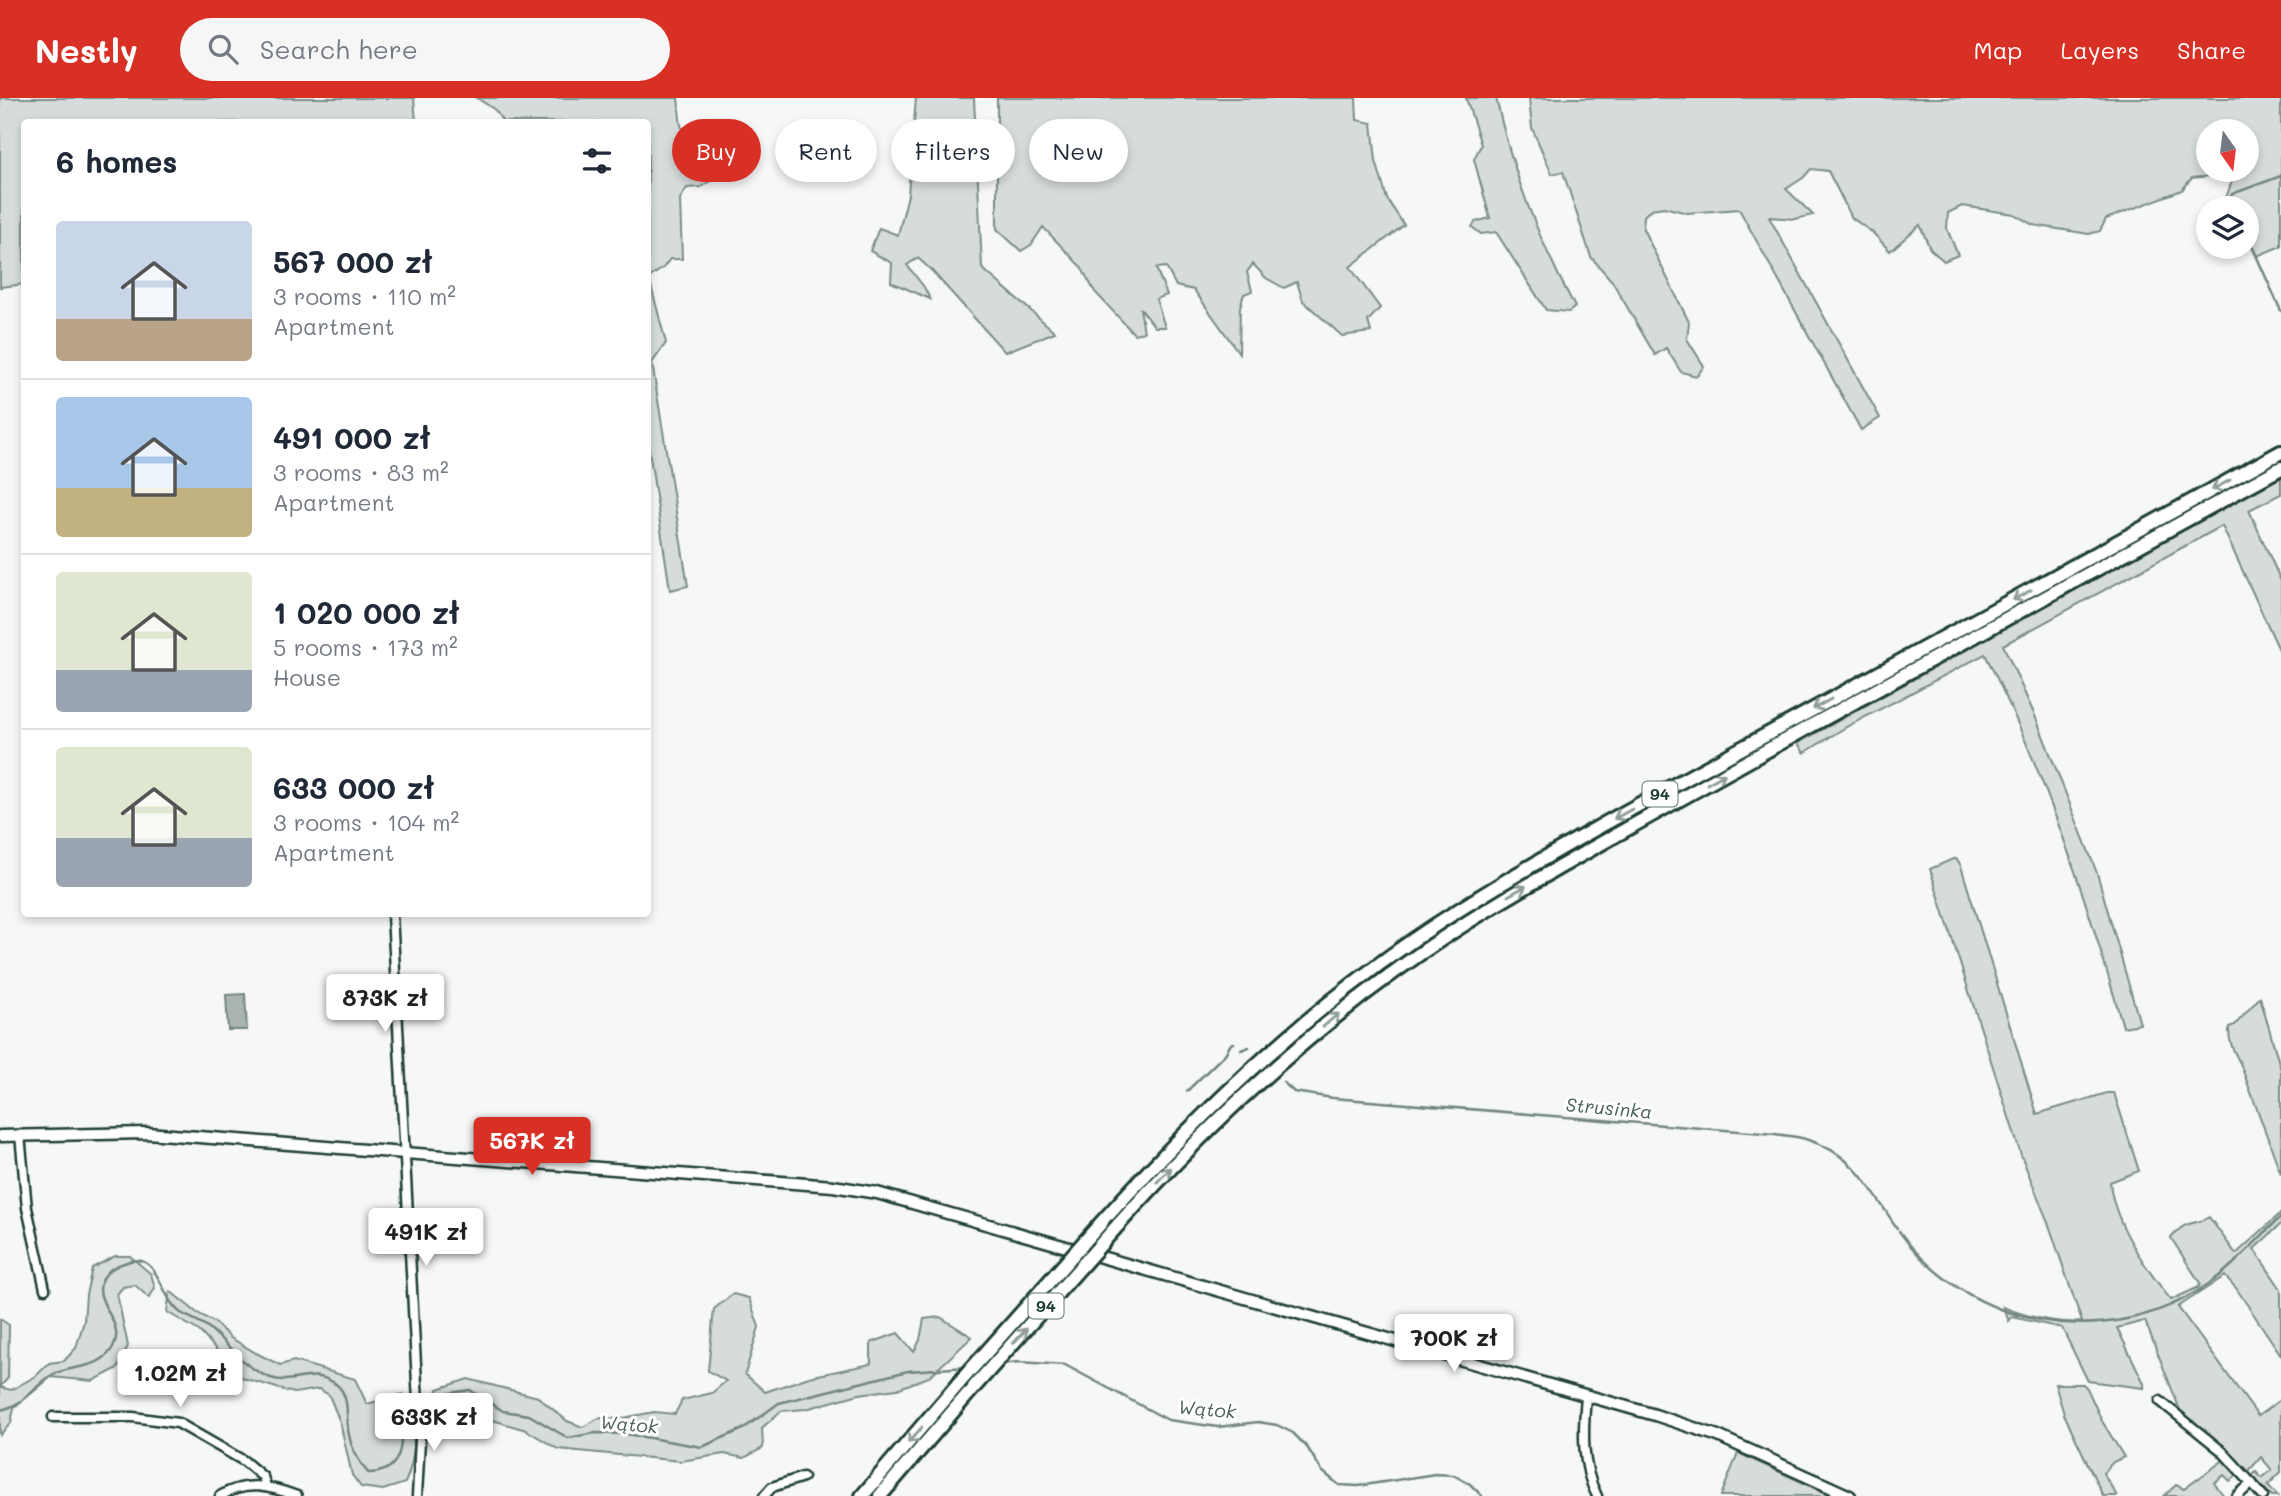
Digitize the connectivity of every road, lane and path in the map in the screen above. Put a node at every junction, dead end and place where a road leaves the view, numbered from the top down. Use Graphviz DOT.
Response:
graph roads {
  1 [pos="2281,452"];
  2 [pos="2281,468"];
  3 [pos="392,917"];
  4 [pos="20,1135"];
  5 [pos="0,1136"];
  6 [pos="405,1152"];
  7 [pos="45,1289"];
  8 [pos="1586,1396"];
  9 [pos="2160,1401"];
  10 [pos="54,1417"];
  11 [pos="803,1477"];
  12 [pos="2252,1483"];
  13 [pos="265,1486"];
  14 [pos="220,1496"];
  15 [pos="297,1496"];
  16 [pos="417,1496"];
  17 [pos="764,1496"];
  18 [pos="862,1496"];
  19 [pos="880,1496"];
  20 [pos="1597,1496"];
  21 [pos="1850,1496"];
  22 [pos="2237,1496"];
  23 [pos="2263,1496"];
  1 -- 18 [label="main road, 94, one-way, bridge"];
  19 -- 2 [label="main road, 94, one-way, bridge"];
  3 -- 6 [label="street"];
  4 -- 5 [label="street"];
  4 -- 6 [label="street"];
  4 -- 7 [label="street"];
  6 -- 8 [label="street"];
  6 -- 16 [label="street"];
  8 -- 20 [label="street"];
  8 -- 21 [label="street"];
  9 -- 12 [label="street"];
  10 -- 13 [label="street"];
  11 -- 17 [label="street"];
  12 -- 22 [label="street"];
  12 -- 23 [label="street"];
  13 -- 14 [label="street"];
  13 -- 15 [label="street"];
}
